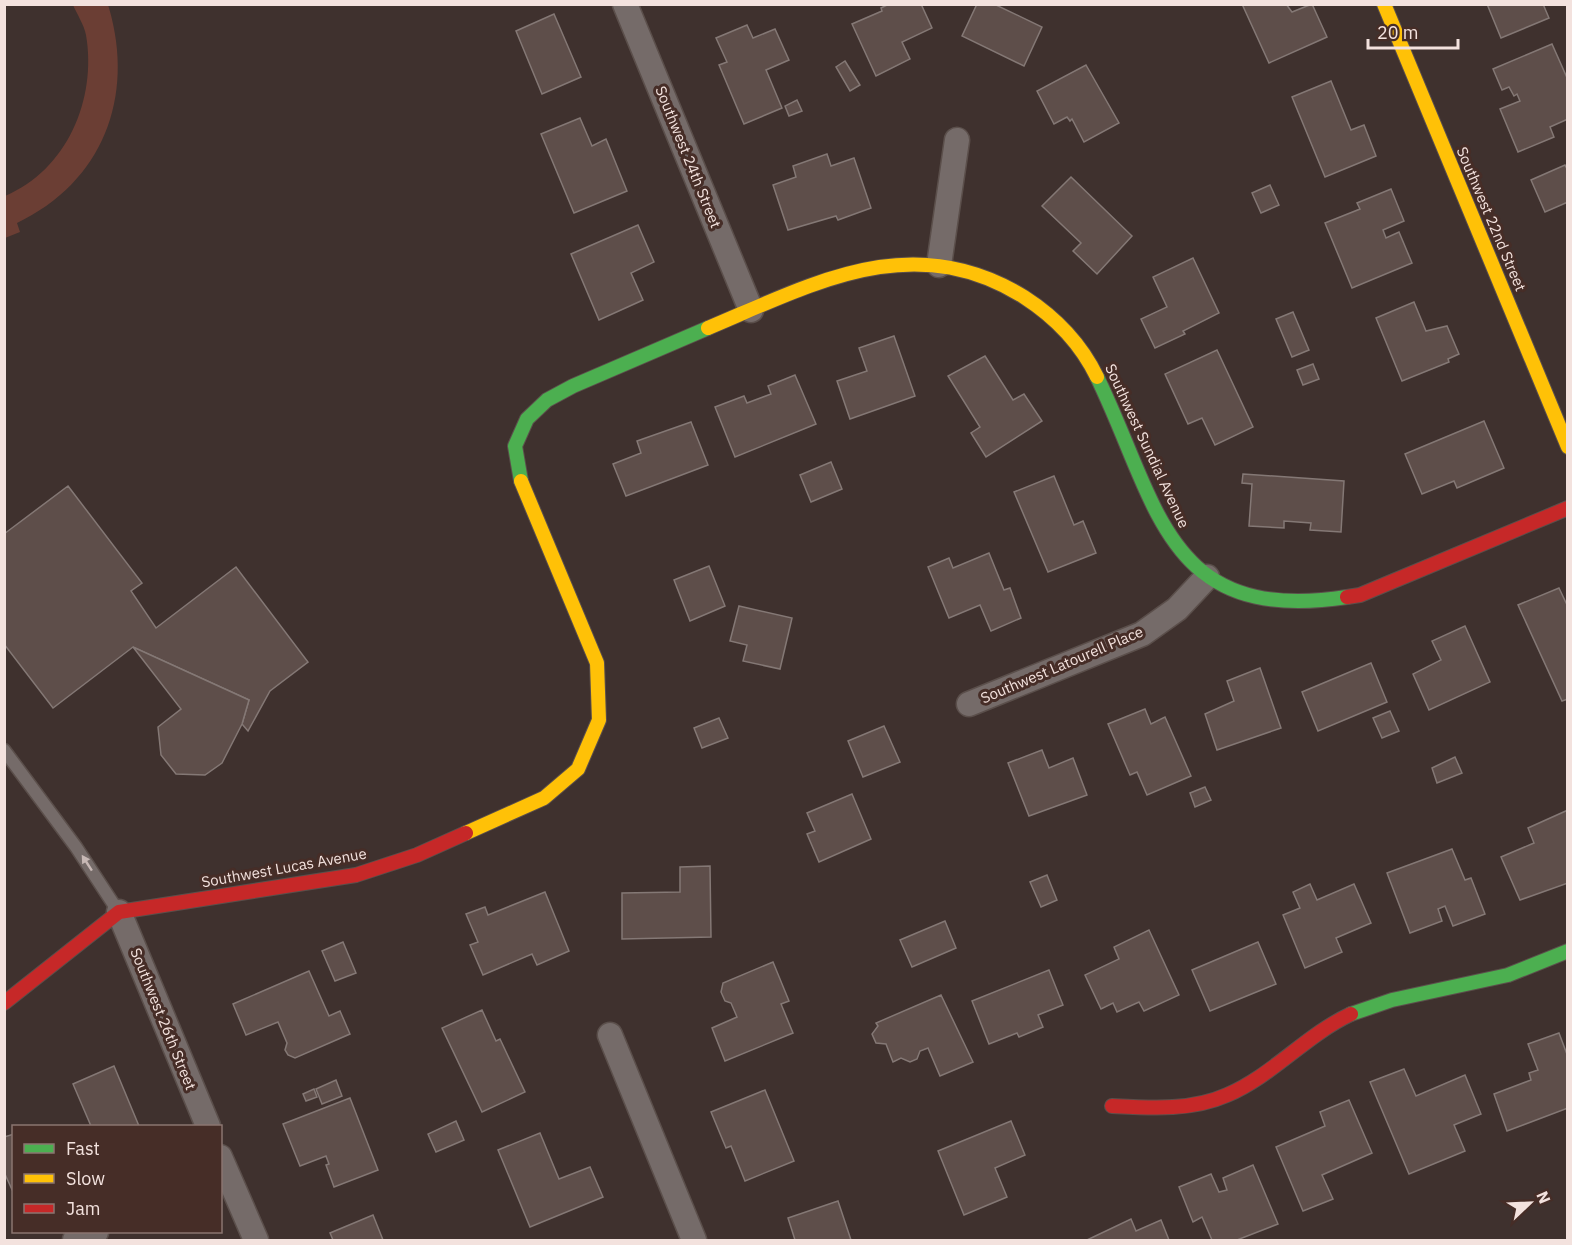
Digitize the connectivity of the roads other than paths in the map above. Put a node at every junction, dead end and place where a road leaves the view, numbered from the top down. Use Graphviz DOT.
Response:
graph roads {
  1 [pos="626,4"];
  2 [pos="1384,4"];
  3 [pos="957,140"];
  4 [pos="939,266"];
  5 [pos="751,310"];
  6 [pos="573,386"];
  7 [pos="1568,447"];
  8 [pos="1568,508"];
  9 [pos="1207,577"];
  10 [pos="969,704"];
  11 [pos="4,750"];
  12 [pos="119,912"];
  13 [pos="1568,951"];
  14 [pos="4,1003"];
  15 [pos="610,1035"];
  16 [pos="1112,1106"];
  17 [pos="208,1125"];
  18 [pos="223,1170"];
  19 [pos="93,1233"];
  20 [pos="75,1240"];
  21 [pos="256,1240"];
  22 [pos="694,1240"];
  1 -- 5 [label="street, Southwest 24th Street"];
  2 -- 7 [label="street, Southwest 22nd Street"];
  3 -- 4 [label="street"];
  4 -- 5 [label="street, Southwest Sundial Avenue"];
  4 -- 9 [label="street, Southwest Sundial Avenue"];
  5 -- 6 [label="street, Southwest Sundial Avenue"];
  6 -- 12 [label="street, Southwest Lucas Avenue"];
  8 -- 9 [label="street, Southwest Sundial Avenue"];
  9 -- 10 [label="street, Southwest Latourell Place"];
  12 -- 11 [label="lane, one-way"];
  12 -- 14 [label="street, Southwest Lucas Avenue"];
  12 -- 17 [label="street, Southwest 26th Street"];
  13 -- 16 [label="street"];
  15 -- 22 [label="street"];
  18 -- 21 [label="street"];
  19 -- 20 [label="street"];
}
